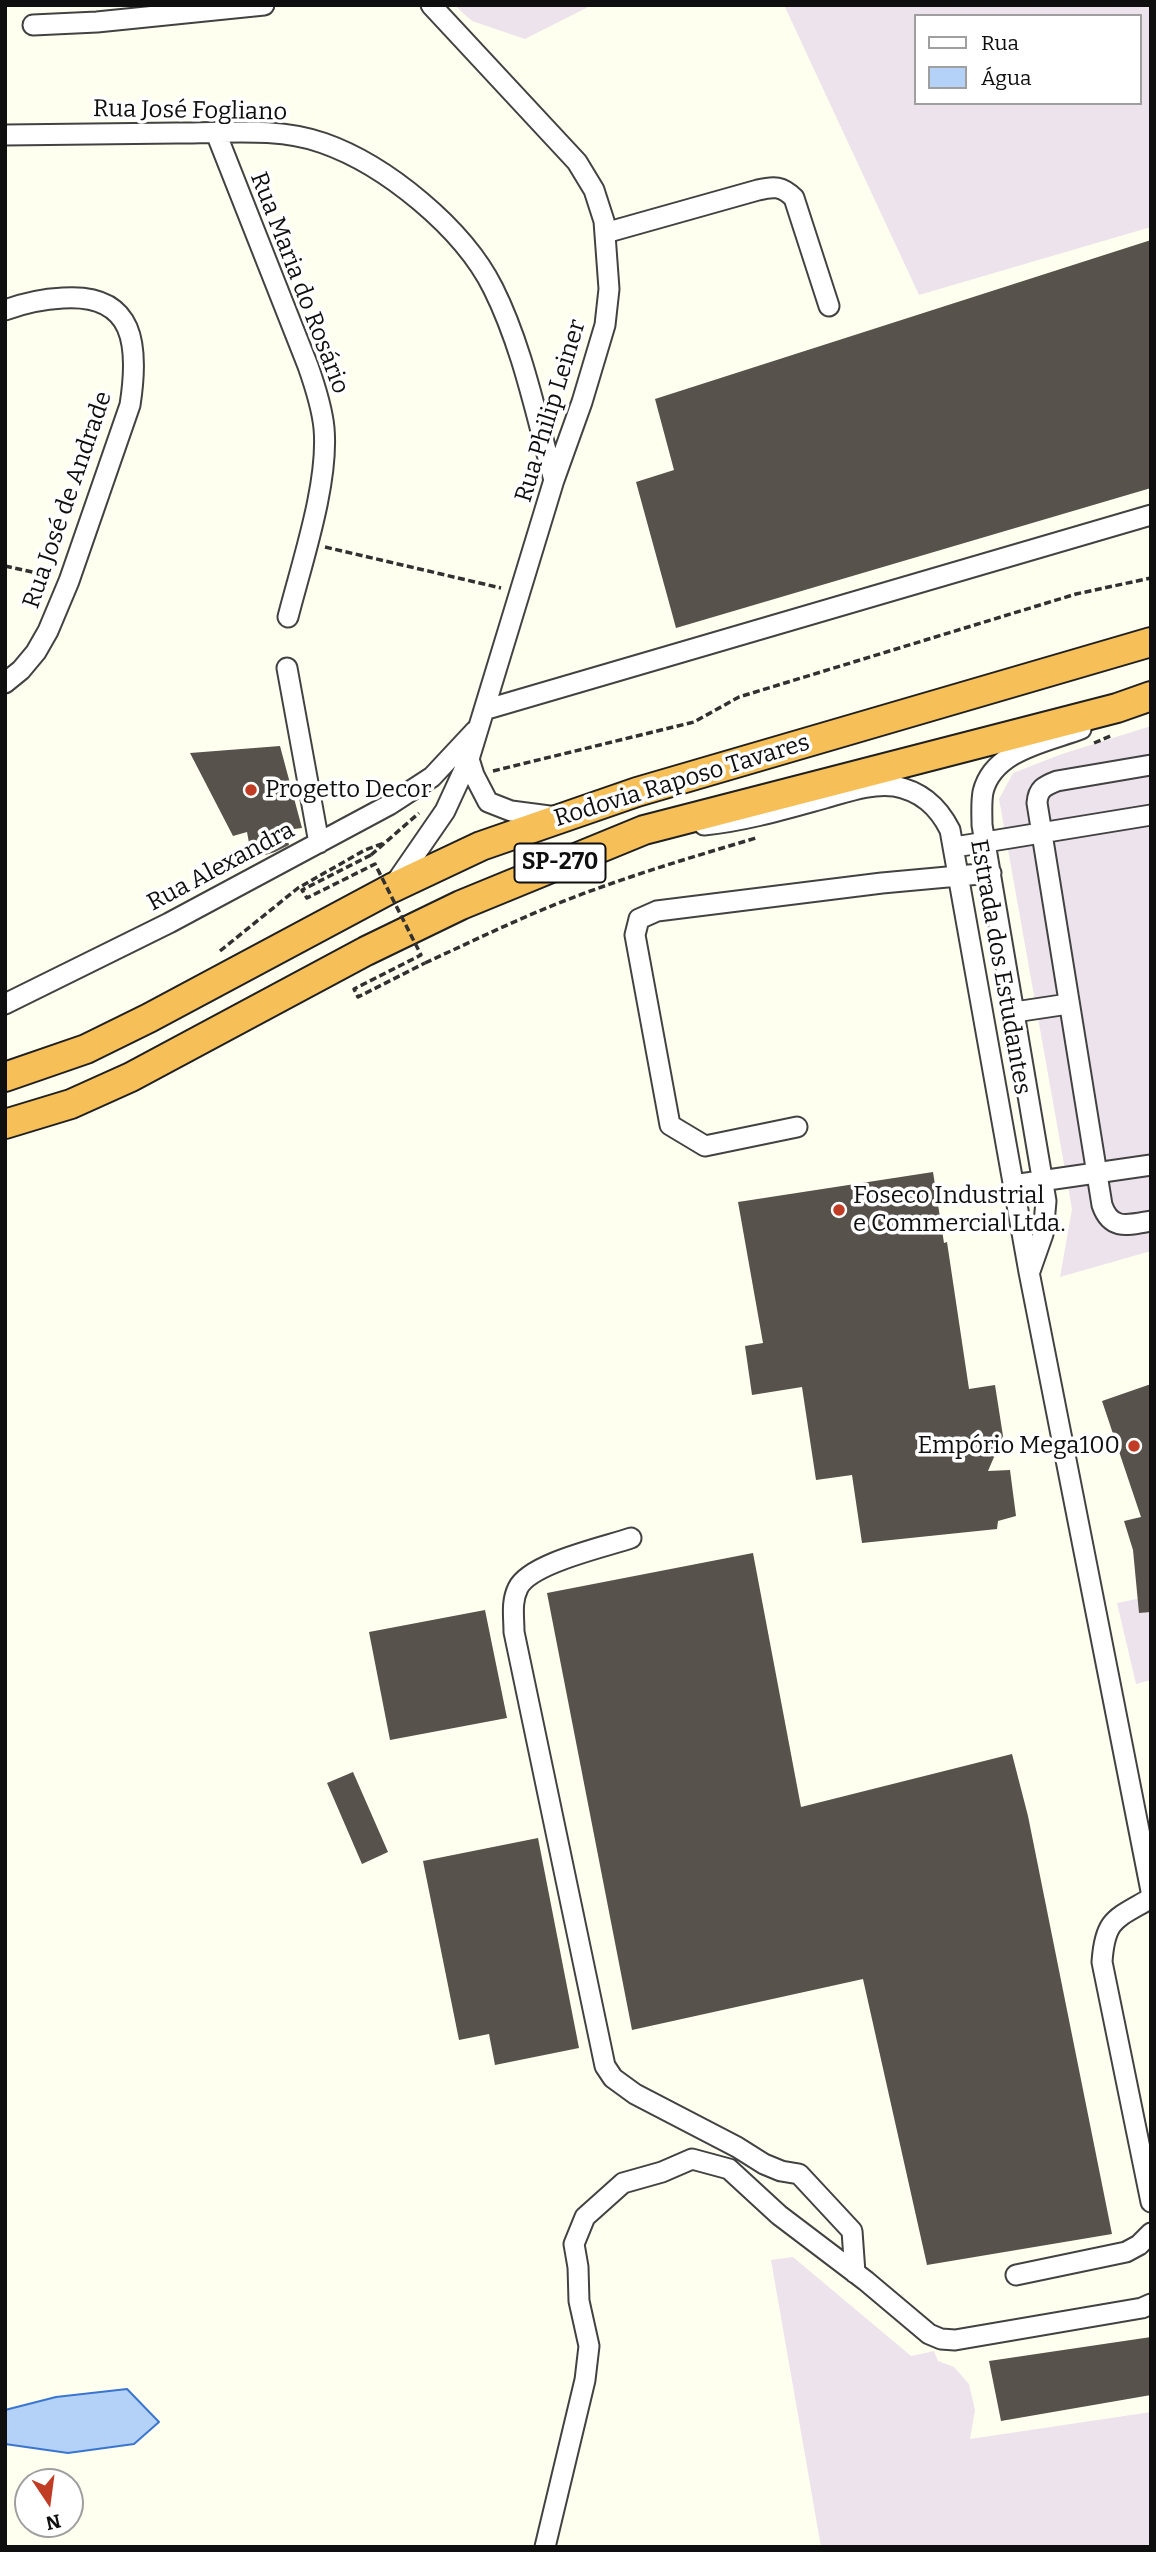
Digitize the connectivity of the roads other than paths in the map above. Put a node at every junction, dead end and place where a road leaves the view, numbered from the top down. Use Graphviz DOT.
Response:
graph roads {
  1 [pos="264,5"];
  2 [pos="430,5"];
  3 [pos="33,25"];
  4 [pos="216,133"];
  5 [pos="5,135"];
  6 [pos="605,233"];
  7 [pos="829,306"];
  8 [pos="5,310"];
  9 [pos="554,480"];
  10 [pos="1151,515"];
  11 [pos="288,617"];
  12 [pos="1151,642"];
  13 [pos="287,667"];
  14 [pos="5,683"];
  15 [pos="1151,696"];
  16 [pos="1151,704"];
  17 [pos="481,719"];
  18 [pos="1151,765"];
  19 [pos="471,767"];
  20 [pos="1151,815"];
  21 [pos="562,818"];
  22 [pos="643,830"];
  23 [pos="1041,834"];
  24 [pos="986,842"];
  25 [pos="319,843"];
  26 [pos="955,847"];
  27 [pos="992,873"];
  28 [pos="960,876"];
  29 [pos="393,888"];
  30 [pos="5,1004"];
  31 [pos="1068,1004"];
  32 [pos="1015,1012"];
  33 [pos="5,1077"];
  34 [pos="5,1124"];
  35 [pos="797,1127"];
  36 [pos="1151,1165"];
  37 [pos="1096,1172"];
  38 [pos="1044,1180"];
  39 [pos="1013,1185"];
  40 [pos="1151,1221"];
  41 [pos="1029,1272"];
  42 [pos="631,1538"];
  43 [pos="1151,1891"];
  44 [pos="1151,1898"];
  45 [pos="1151,2202"];
  46 [pos="1151,2233"];
  47 [pos="855,2273"];
  48 [pos="1016,2275"];
  49 [pos="1151,2304"];
  50 [pos="545,2547"];
  1 -- 3 [label="street"];
  2 -- 6 [label="street, Rua Philip Leiner"];
  4 -- 5 [label="street, Rua José Fogliano"];
  4 -- 9 [label="street, Rua José Fogliano"];
  4 -- 11 [label="street, Rua Maria do Rosário"];
  6 -- 7 [label="street"];
  6 -- 9 [label="street, Rua Philip Leiner"];
  8 -- 14 [label="street, Rua José de Andrade"];
  9 -- 17 [label="street, Rua Philip Leiner"];
  10 -- 17 [label="street"];
  12 -- 21 [label="highway, Rodovia Raposo Tavares / SP-270"];
  13 -- 25 [label="street"];
  15 -- 22 [label="highway, Rodovia Raposo Tavares / SP-270"];
  16 -- 24 [label="street, Estrada dos Estudantes"];
  17 -- 19 [label="street, Rua Philip Leiner"];
  17 -- 25 [label="street, Rua Alexandra"];
  18 -- 23 [label="street"];
  19 -- 21 [label="street"];
  19 -- 29 [label="street, Rua Philip Leiner"];
  20 -- 23 [label="street"];
  21 -- 29 [label="highway, Rodovia Raposo Tavares / SP-270"];
  22 -- 26 [label="street, Estrada dos Estudantes"];
  22 -- 34 [label="highway, Rodovia Raposo Tavares / SP-270"];
  23 -- 24 [label="street"];
  23 -- 31 [label="street"];
  24 -- 26 [label="street"];
  24 -- 27 [label="street, Estrada dos Estudantes"];
  25 -- 30 [label="street, Rua Alexandra"];
  26 -- 28 [label="street, Estrada dos Estudantes"];
  27 -- 28 [label="street"];
  27 -- 32 [label="street, Estrada dos Estudantes"];
  28 -- 35 [label="street"];
  28 -- 39 [label="street, Estrada dos Estudantes"];
  29 -- 33 [label="highway, Rodovia Raposo Tavares / SP-270"];
  31 -- 32 [label="street"];
  31 -- 37 [label="street"];
  32 -- 38 [label="street, Estrada dos Estudantes"];
  36 -- 37 [label="street"];
  37 -- 38 [label="street"];
  37 -- 40 [label="street"];
  38 -- 39 [label="street"];
  38 -- 41 [label="street, Estrada dos Estudantes"];
  39 -- 41 [label="street, Estrada dos Estudantes"];
  41 -- 43 [label="street, Estrada dos Estudantes"];
  42 -- 47 [label="street"];
  44 -- 45 [label="street"];
  46 -- 48 [label="street"];
  47 -- 49 [label="street"];
  47 -- 50 [label="street"];
}
